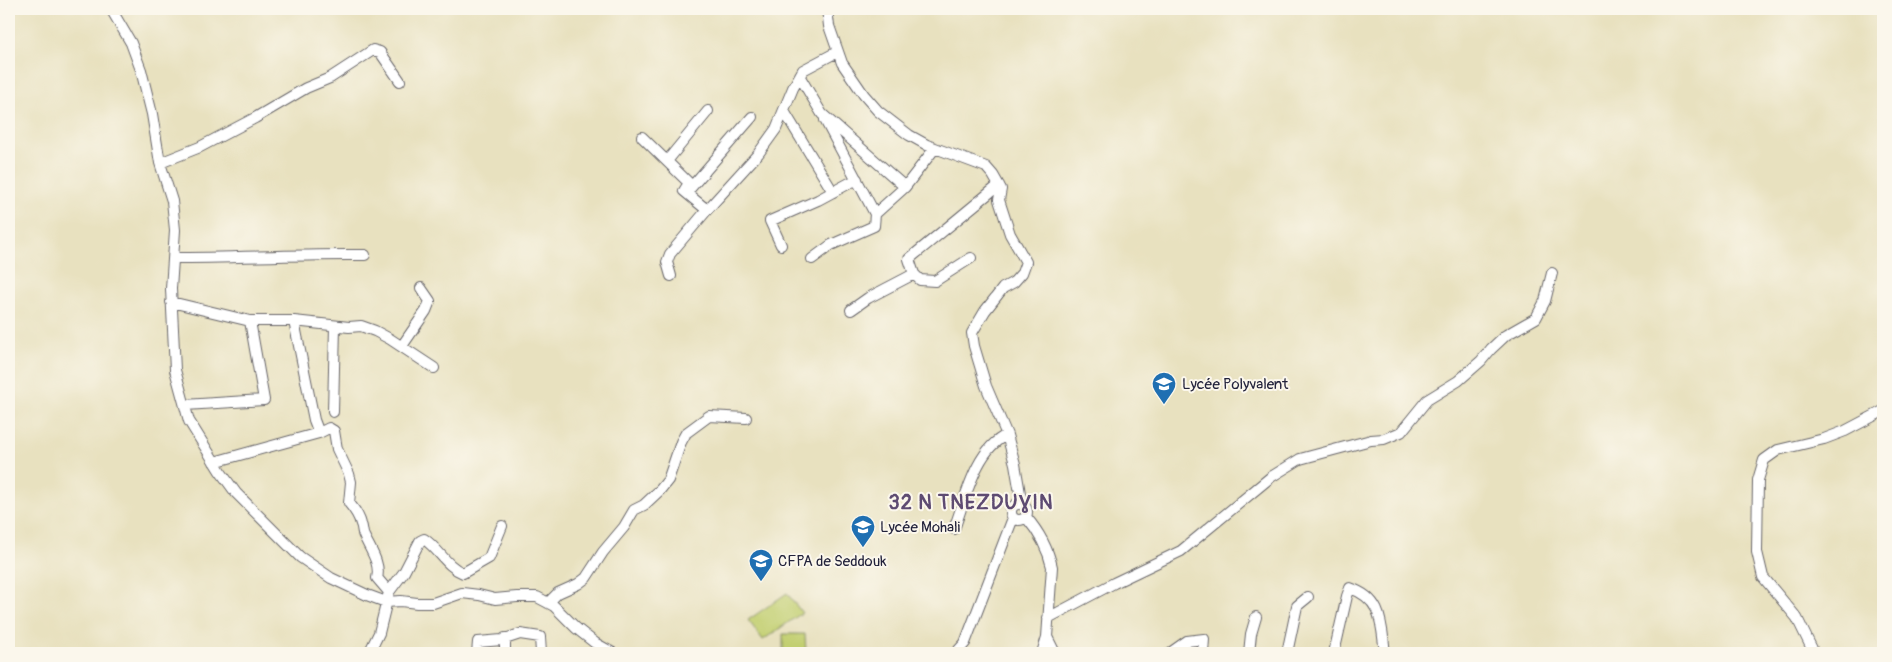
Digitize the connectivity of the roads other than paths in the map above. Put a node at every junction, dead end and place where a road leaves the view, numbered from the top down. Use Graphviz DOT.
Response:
graph roads {
  1 [pos="111,9"];
  2 [pos="828,9"];
  3 [pos="837,52"];
  4 [pos="800,77"];
  5 [pos="400,81"];
  6 [pos="708,111"];
  7 [pos="784,111"];
  8 [pos="822,114"];
  9 [pos="752,117"];
  10 [pos="642,137"];
  11 [pos="935,148"];
  12 [pos="667,161"];
  13 [pos="160,163"];
  14 [pos="857,179"];
  15 [pos="998,184"];
  16 [pos="905,187"];
  17 [pos="833,192"];
  18 [pos="686,193"];
  19 [pos="707,210"];
  20 [pos="875,214"];
  21 [pos="781,245"];
  22 [pos="366,254"];
  23 [pos="173,258"];
  24 [pos="971,258"];
  25 [pos="812,259"];
  26 [pos="1552,273"];
  27 [pos="914,274"];
  28 [pos="671,276"];
  29 [pos="421,288"];
  30 [pos="171,302"];
  31 [pos="851,310"];
  32 [pos="250,321"];
  33 [pos="294,321"];
  34 [pos="335,326"];
  35 [pos="402,346"];
  36 [pos="434,368"];
  37 [pos="185,405"];
  38 [pos="1883,411"];
  39 [pos="334,412"];
  40 [pos="746,418"];
  41 [pos="319,433"];
  42 [pos="1007,435"];
  43 [pos="214,462"];
  44 [pos="1020,505"];
  45 [pos="1013,518"];
  46 [pos="1026,518"];
  47 [pos="502,526"];
  48 [pos="954,529"];
  49 [pos="388,597"];
  50 [pos="1308,597"];
  51 [pos="548,603"];
  52 [pos="1256,617"];
  53 [pos="1048,618"];
  54 [pos="1047,637"];
  55 [pos="505,638"];
  56 [pos="1174,652"];
  57 [pos="369,653"];
  58 [pos="477,653"];
  59 [pos="505,653"];
  60 [pos="541,653"];
  61 [pos="614,653"];
  62 [pos="956,653"];
  63 [pos="1042,653"];
  64 [pos="1055,653"];
  65 [pos="1203,653"];
  66 [pos="1249,653"];
  67 [pos="1287,653"];
  68 [pos="1334,653"];
  69 [pos="1385,653"];
  70 [pos="1814,653"];
  1 -- 13 [label="street"];
  2 -- 3 [label="street"];
  3 -- 4 [label="street"];
  3 -- 11 [label="street"];
  4 -- 7 [label="street"];
  4 -- 8 [label="street"];
  5 -- 13 [label="street"];
  6 -- 12 [label="street"];
  7 -- 17 [label="street"];
  7 -- 19 [label="street"];
  8 -- 14 [label="street"];
  8 -- 16 [label="street"];
  9 -- 18 [label="street"];
  10 -- 12 [label="street"];
  11 -- 15 [label="street"];
  11 -- 16 [label="street"];
  12 -- 18 [label="street"];
  13 -- 23 [label="street"];
  14 -- 17 [label="street"];
  14 -- 20 [label="street"];
  15 -- 27 [label="street"];
  15 -- 42 [label="street"];
  16 -- 20 [label="street"];
  17 -- 21 [label="street"];
  18 -- 19 [label="street"];
  19 -- 28 [label="street"];
  20 -- 25 [label="street"];
  22 -- 23 [label="street"];
  23 -- 30 [label="street"];
  24 -- 27 [label="street"];
  26 -- 53 [label="street"];
  27 -- 31 [label="street"];
  29 -- 35 [label="street"];
  30 -- 32 [label="street"];
  30 -- 37 [label="street"];
  32 -- 33 [label="street"];
  32 -- 37 [label="street"];
  33 -- 34 [label="street"];
  33 -- 41 [label="street"];
  34 -- 35 [label="street"];
  34 -- 39 [label="street"];
  35 -- 36 [label="street"];
  37 -- 43 [label="street"];
  38 -- 70 [label="street"];
  40 -- 51 [label="street"];
  41 -- 43 [label="street"];
  41 -- 49 [label="street"];
  42 -- 44 [label="street"];
  42 -- 48 [label="street"];
  43 -- 49 [label="street"];
  44 -- 45 [label="street"];
  44 -- 46 [label="street"];
  45 -- 46 [label="street"];
  45 -- 62 [label="street"];
  46 -- 53 [label="street"];
  47 -- 49 [label="street"];
  49 -- 51 [label="street"];
  49 -- 57 [label="street"];
  50 -- 67 [label="street"];
  51 -- 61 [label="street"];
  52 -- 66 [label="street"];
  53 -- 54 [label="street"];
  54 -- 63 [label="street"];
  54 -- 64 [label="street"];
  55 -- 58 [label="street"];
  55 -- 59 [label="street"];
  55 -- 60 [label="street"];
  56 -- 65 [label="street"];
  68 -- 69 [label="street"];
}
